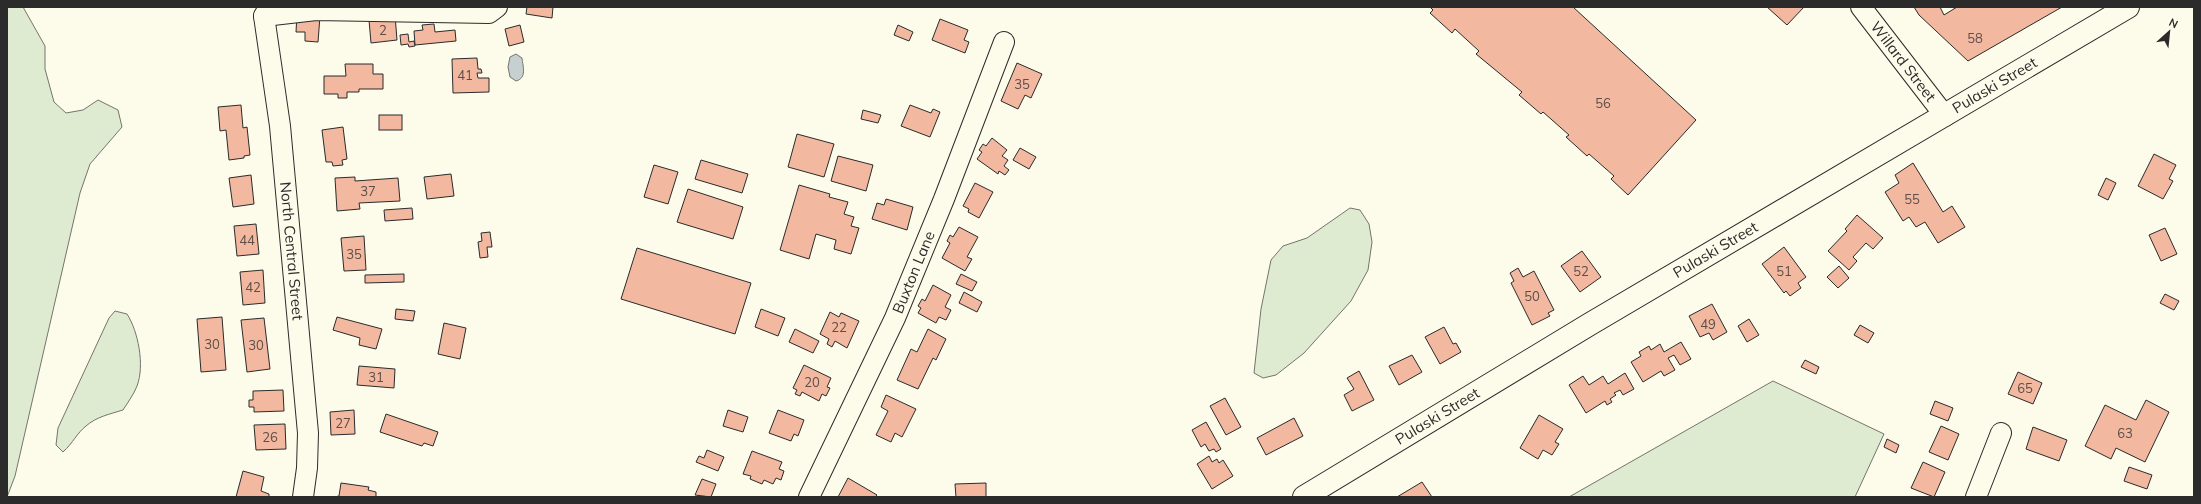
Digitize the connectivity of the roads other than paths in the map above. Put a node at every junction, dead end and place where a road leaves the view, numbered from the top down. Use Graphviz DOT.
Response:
graph roads {
  1 [pos="497,7"];
  2 [pos="1861,7"];
  3 [pos="2128,7"];
  4 [pos="266,12"];
  5 [pos="1004,42"];
  6 [pos="1945,116"];
  7 [pos="2001,433"];
  8 [pos="303,497"];
  9 [pos="809,497"];
  10 [pos="1304,497"];
  11 [pos="1976,497"];
  1 -- 4 [label="street"];
  2 -- 6 [label="street, Willard Street"];
  3 -- 6 [label="main road, Pulaski Street"];
  4 -- 8 [label="street, North Central Street"];
  5 -- 9 [label="street, Buxton Lane"];
  6 -- 10 [label="main road, Pulaski Street"];
  7 -- 11 [label="street"];
}
